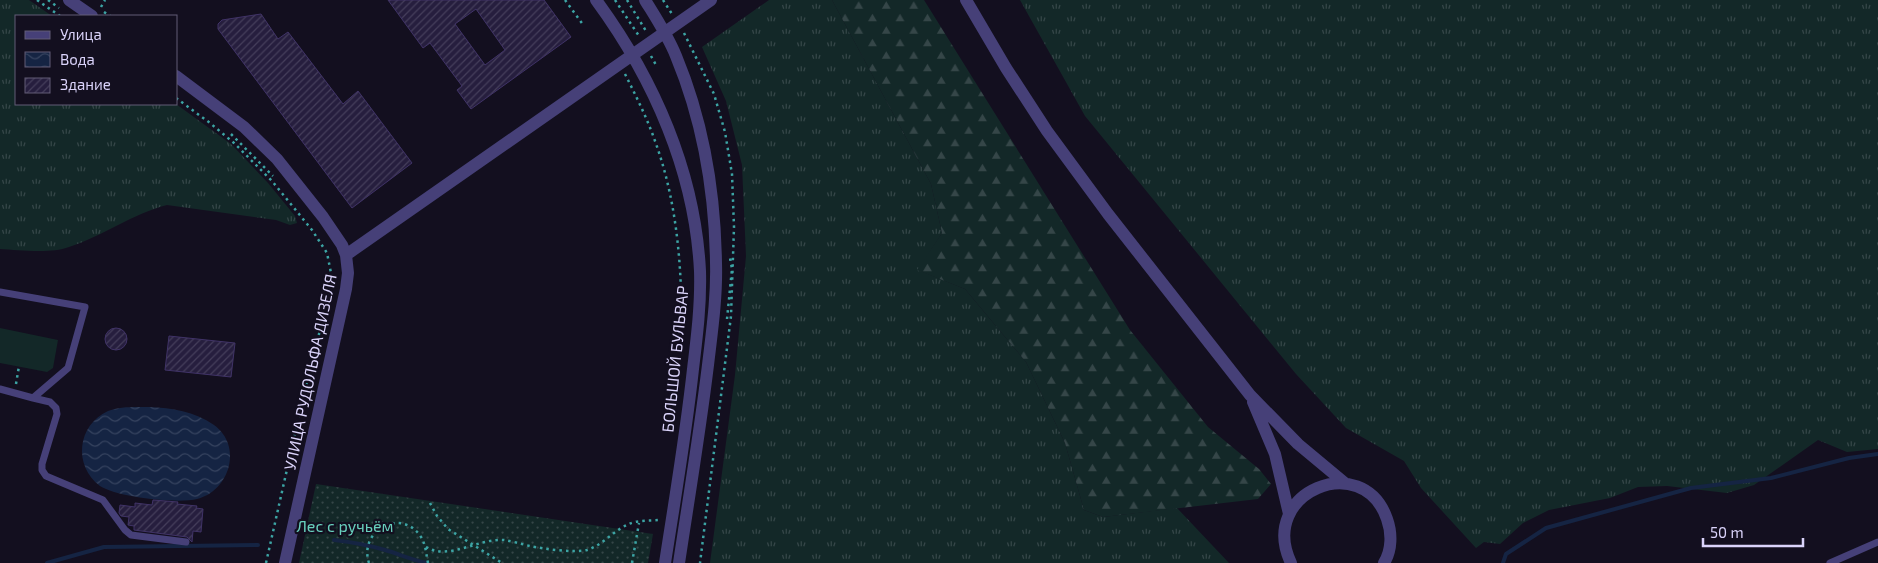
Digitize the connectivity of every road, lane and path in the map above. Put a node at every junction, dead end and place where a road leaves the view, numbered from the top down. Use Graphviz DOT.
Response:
graph roads {
  1 [pos="37,0"];
  2 [pos="48,0"];
  3 [pos="105,0"];
  4 [pos="565,0"];
  5 [pos="596,0"];
  6 [pos="615,0"];
  7 [pos="627,0"];
  8 [pos="645,0"];
  9 [pos="711,0"];
  10 [pos="966,0"];
  11 [pos="66,6"];
  12 [pos="90,9"];
  13 [pos="670,10"];
  14 [pos="59,15"];
  15 [pos="656,18"];
  16 [pos="584,26"];
  17 [pos="644,27"];
  18 [pos="636,31"];
  19 [pos="665,33"];
  20 [pos="623,40"];
  21 [pos="691,48"];
  22 [pos="676,55"];
  23 [pos="632,56"];
  24 [pos="621,64"];
  25 [pos="642,72"];
  26 [pos="178,77"];
  27 [pos="628,78"];
  28 [pos="178,99"];
  29 [pos="225,129"];
  30 [pos="346,256"];
  31 [pos="336,273"];
  32 [pos="0,292"];
  33 [pos="681,350"];
  34 [pos="19,366"];
  35 [pos="0,389"];
  36 [pos="14,393"];
  37 [pos="1250,395"];
  38 [pos="33,398"];
  39 [pos="1346,484"];
  40 [pos="430,503"];
  41 [pos="1289,514"];
  42 [pos="639,522"];
  43 [pos="658,527"];
  44 [pos="186,542"];
  45 [pos="1878,542"];
  46 [pos="473,545"];
  47 [pos="426,547"];
  48 [pos="266,563"];
  49 [pos="285,563"];
  50 [pos="368,563"];
  51 [pos="428,563"];
  52 [pos="502,563"];
  53 [pos="632,563"];
  54 [pos="665,563"];
  55 [pos="679,563"];
  56 [pos="1291,563"];
  57 [pos="1384,563"];
  58 [pos="1830,563"];
  1 -- 14 [label="path"];
  2 -- 11 [label="path"];
  3 -- 12 [label="path"];
  4 -- 16 [label="path"];
  5 -- 20 [label="street, БОЛЬШОЙ БУЛЬВАР"];
  6 -- 18 [label="path"];
  7 -- 17 [label="path"];
  8 -- 15 [label="street, БОЛЬШОЙ БУЛЬВАР"];
  9 -- 19 [label="street"];
  10 -- 37 [label="street"];
  11 -- 12 [label="street"];
  13 -- 15 [label="path"];
  15 -- 17 [label="path"];
  15 -- 19 [label="street, БОЛЬШОЙ БУЛЬВАР"];
  17 -- 18 [label="path"];
  18 -- 20 [label="path"];
  19 -- 22 [label="street, БОЛЬШОЙ БУЛЬВАР"];
  19 -- 23 [label="street"];
  20 -- 23 [label="street, БОЛЬШОЙ БУЛЬВАР"];
  21 -- 22 [label="path"];
  22 -- 25 [label="path"];
  22 -- 55 [label="street, БОЛЬШОЙ БУЛЬВАР"];
  23 -- 24 [label="street"];
  23 -- 25 [label="street, БОЛЬШОЙ БУЛЬВАР"];
  24 -- 27 [label="path"];
  24 -- 30 [label="street"];
  25 -- 27 [label="path"];
  25 -- 54 [label="street, БОЛЬШОЙ БУЛЬВАР"];
  26 -- 30 [label="street, УЛИЦА РУДОЛЬФА ДИЗЕЛЯ"];
  27 -- 33 [label="path"];
  28 -- 48 [label="path"];
  29 -- 31 [label="path"];
  30 -- 49 [label="street, УЛИЦА РУДОЛЬФА ДИЗЕЛЯ"];
  32 -- 38 [label="lane"];
  34 -- 36 [label="path"];
  35 -- 36 [label="lane"];
  36 -- 38 [label="lane"];
  37 -- 39 [label="street"];
  37 -- 41 [label="street"];
  38 -- 44 [label="lane"];
  39 -- 41 [label="street"];
  39 -- 57 [label="street"];
  40 -- 46 [label="path"];
  41 -- 56 [label="street"];
  42 -- 43 [label="path"];
  42 -- 46 [label="path"];
  42 -- 53 [label="path"];
  45 -- 58 [label="lane"];
  46 -- 47 [label="path"];
  46 -- 52 [label="path"];
  47 -- 50 [label="path"];
  47 -- 51 [label="path"];
}
